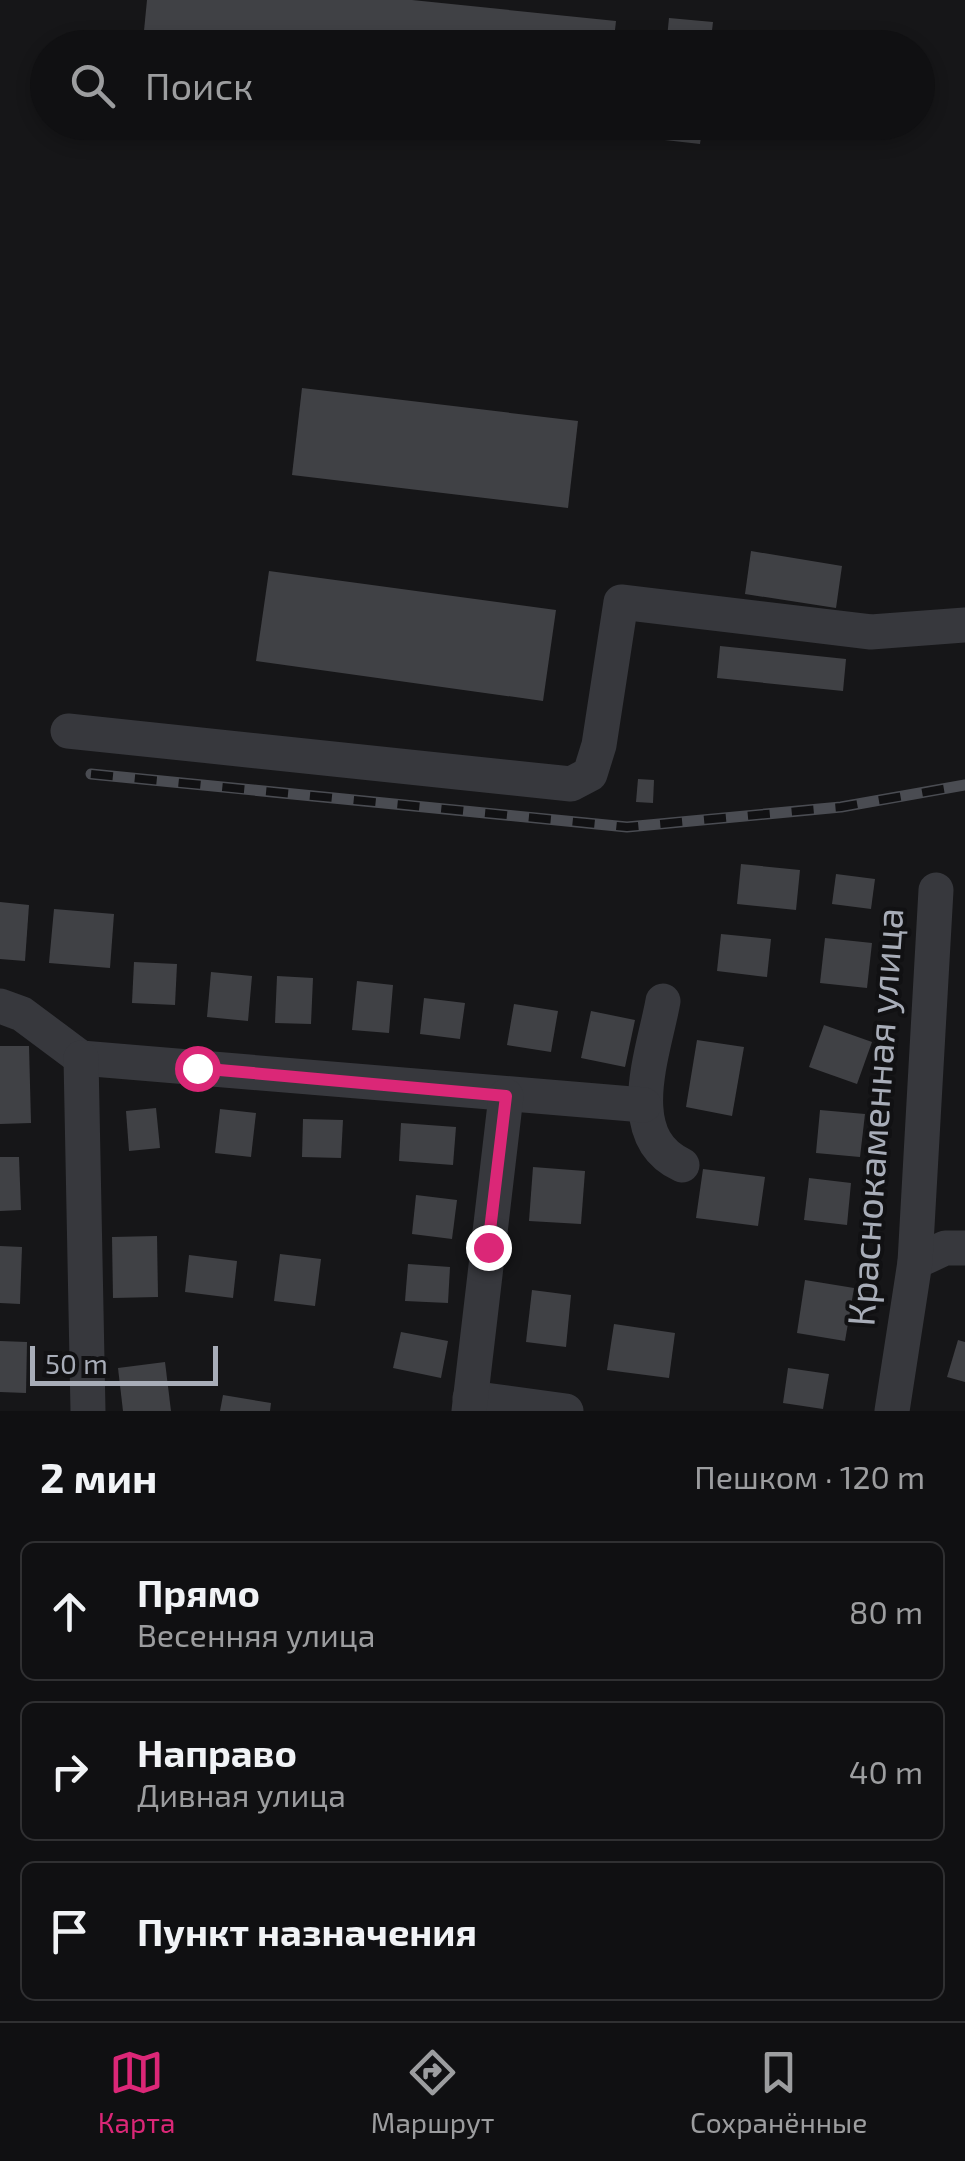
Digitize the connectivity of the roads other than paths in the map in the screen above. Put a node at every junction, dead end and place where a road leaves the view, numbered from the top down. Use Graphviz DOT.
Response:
graph roads {
  1 [pos="965,626"];
  2 [pos="68,731"];
  3 [pos="936,890"];
  4 [pos="663,1001"];
  5 [pos="0,1006"];
  6 [pos="81,1058"];
  7 [pos="506,1096"];
  8 [pos="644,1105"];
  9 [pos="682,1165"];
  10 [pos="965,1248"];
  11 [pos="915,1262"];
  12 [pos="470,1404"];
  13 [pos="88,1411"];
  14 [pos="566,1411"];
  15 [pos="892,1411"];
  1 -- 2 [label="street"];
  3 -- 11 [label="street, Краснокаменная улица"];
  4 -- 8 [label="street"];
  5 -- 6 [label="street"];
  6 -- 7 [label="street"];
  6 -- 13 [label="street"];
  7 -- 8 [label="street"];
  7 -- 12 [label="street"];
  8 -- 9 [label="street"];
  10 -- 11 [label="street"];
  11 -- 15 [label="street, Краснокаменная улица"];
  12 -- 14 [label="street"];
}
